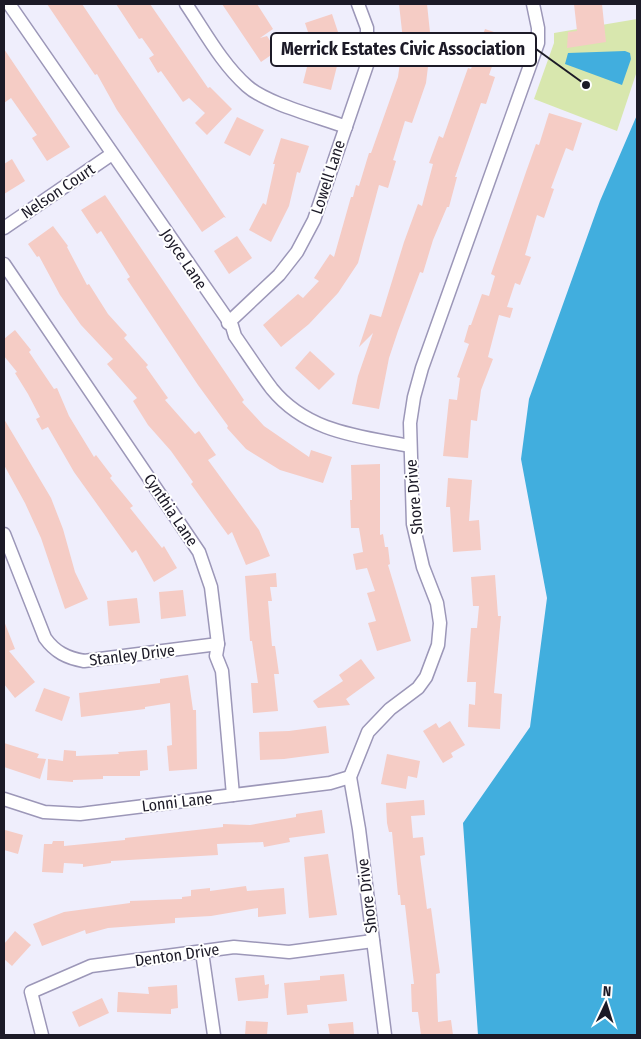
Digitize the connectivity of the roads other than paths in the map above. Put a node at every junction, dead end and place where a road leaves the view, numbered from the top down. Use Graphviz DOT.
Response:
graph roads {
  1 [pos="9,4"];
  2 [pos="186,4"];
  3 [pos="358,4"];
  4 [pos="532,4"];
  5 [pos="346,127"];
  6 [pos="112,154"];
  7 [pos="4,228"];
  8 [pos="4,264"];
  9 [pos="228,323"];
  10 [pos="410,446"];
  11 [pos="4,534"];
  12 [pos="218,644"];
  13 [pos="350,777"];
  14 [pos="234,794"];
  15 [pos="4,799"];
  16 [pos="373,941"];
  17 [pos="202,952"];
  18 [pos="42,1035"];
  19 [pos="214,1035"];
  20 [pos="385,1035"];
  1 -- 6 [label="street, Joyce Lane"];
  2 -- 5 [label="street"];
  3 -- 5 [label="street, Lowell Lane"];
  4 -- 10 [label="street, Shore Drive"];
  5 -- 9 [label="street, Lowell Lane"];
  6 -- 7 [label="street, Nelson Court"];
  6 -- 9 [label="street, Joyce Lane"];
  8 -- 12 [label="street, Cynthia Lane"];
  9 -- 10 [label="street, Joyce Lane"];
  10 -- 13 [label="street, Shore Drive"];
  11 -- 12 [label="street, Stanley Drive"];
  12 -- 14 [label="street, Cynthia Lane"];
  13 -- 14 [label="street, Lonni Lane"];
  13 -- 16 [label="street, Shore Drive"];
  14 -- 15 [label="street, Lonni Lane"];
  16 -- 17 [label="street, Denton Drive"];
  16 -- 20 [label="street, Shore Drive"];
  17 -- 18 [label="street, Denton Drive"];
  17 -- 19 [label="street"];
}
